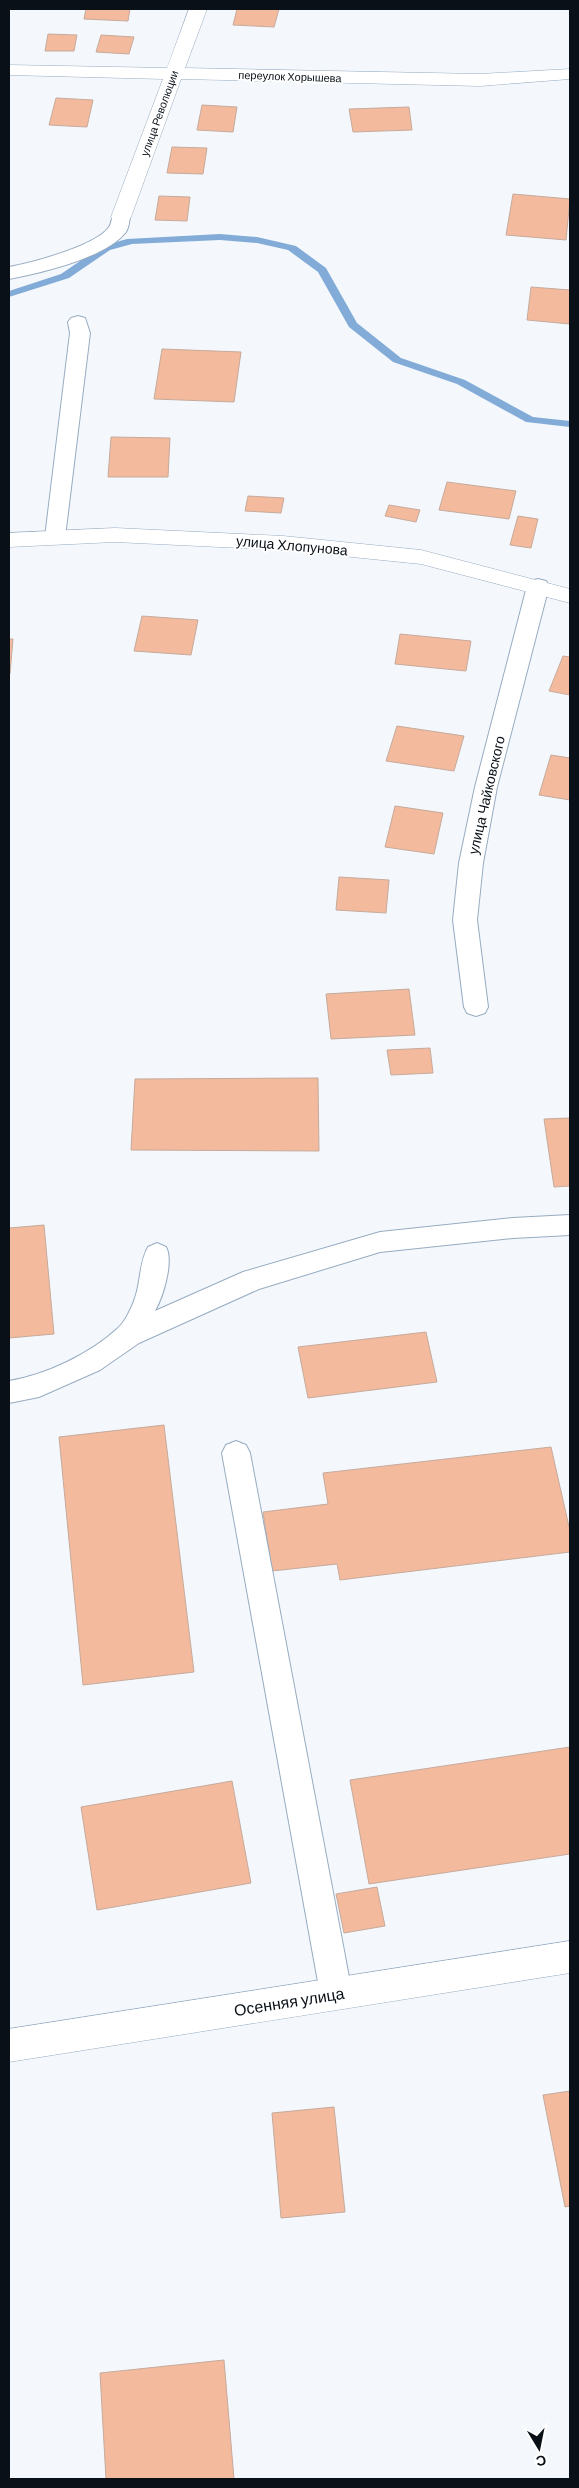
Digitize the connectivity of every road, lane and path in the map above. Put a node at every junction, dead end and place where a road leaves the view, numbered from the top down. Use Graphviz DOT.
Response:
graph roads {
  1 [pos="198,9"];
  2 [pos="9,70"];
  3 [pos="174,73"];
  4 [pos="570,74"];
  5 [pos="122,217"];
  6 [pos="9,272"];
  7 [pos="78,322"];
  8 [pos="55,537"];
  9 [pos="9,540"];
  10 [pos="538,586"];
  11 [pos="570,596"];
  12 [pos="476,1007"];
  13 [pos="570,1226"];
  14 [pos="157,1254"];
  15 [pos="129,1335"];
  16 [pos="9,1392"];
  17 [pos="236,1453"];
  18 [pos="570,1957"];
  19 [pos="336,1993"];
  20 [pos="9,2046"];
  1 -- 3 [label="street, улица Революции"];
  2 -- 3 [label="street, переулок Хорышева"];
  3 -- 4 [label="street, переулок Хорышева"];
  3 -- 5 [label="street, улица Революции"];
  5 -- 6 [label="lane"];
  7 -- 8 [label="lane"];
  8 -- 9 [label="street, улица Хлопунова"];
  8 -- 10 [label="street, улица Хлопунова"];
  10 -- 11 [label="street, улица Хлопунова"];
  10 -- 12 [label="lane, улица Чайковского"];
  13 -- 15 [label="lane"];
  14 -- 15 [label="lane"];
  15 -- 16 [label="lane"];
  17 -- 19 [label="lane"];
  18 -- 19 [label="street, Осенняя улица"];
  19 -- 20 [label="street, Осенняя улица"];
}
